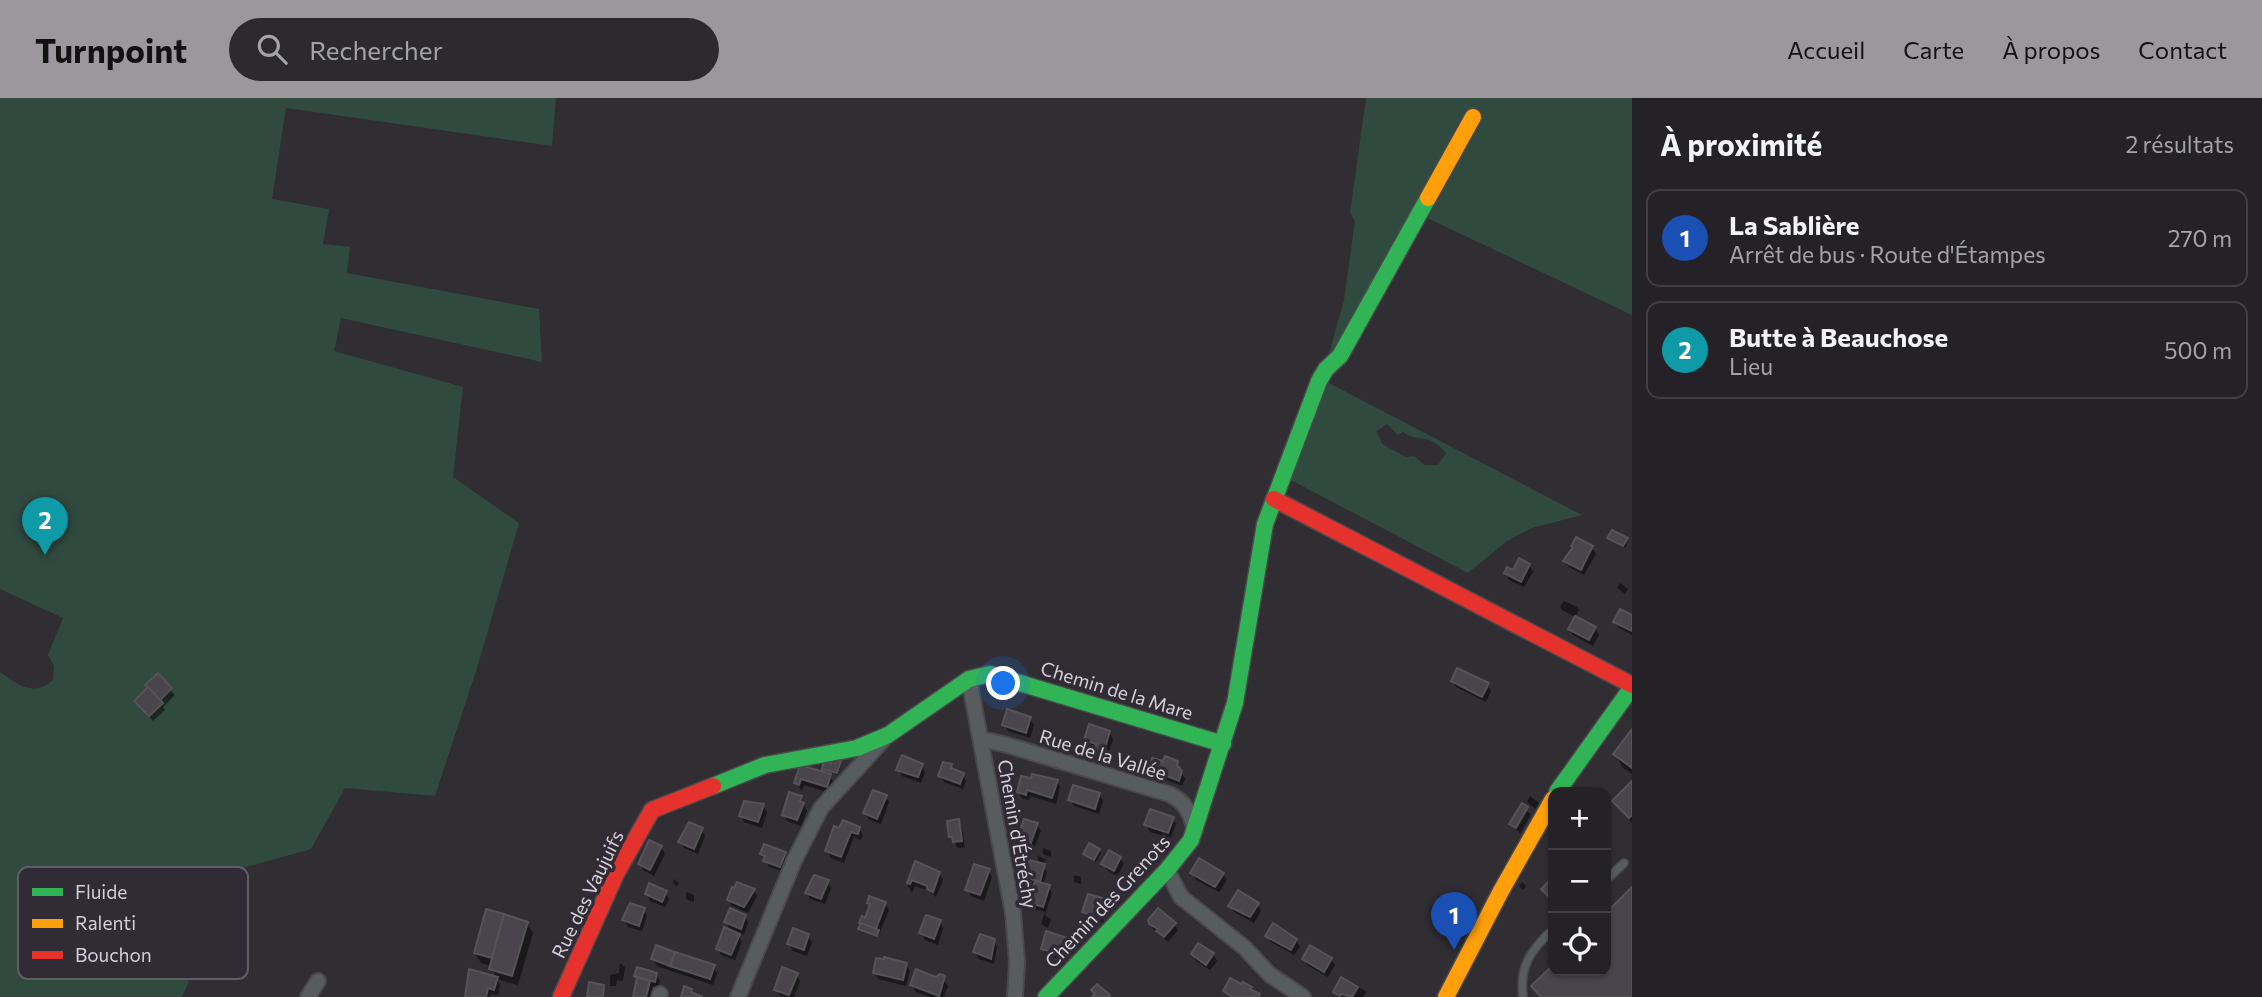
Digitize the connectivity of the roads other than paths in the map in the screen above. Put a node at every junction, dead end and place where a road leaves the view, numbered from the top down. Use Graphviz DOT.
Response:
graph roads {
  1 [pos="1473,117"];
  2 [pos="1273,499"];
  3 [pos="969,679"];
  4 [pos="1632,686"];
  5 [pos="888,735"];
  6 [pos="981,739"];
  7 [pos="1223,744"];
  8 [pos="1561,787"];
  9 [pos="1548,808"];
  10 [pos="1195,830"];
  11 [pos="1624,863"];
  12 [pos="1167,870"];
  13 [pos="1611,875"];
  14 [pos="1548,935"];
  15 [pos="318,981"];
  16 [pos="1059,989"];
  17 [pos="308,997"];
  18 [pos="561,997"];
  19 [pos="738,997"];
  20 [pos="1016,997"];
  21 [pos="1046,997"];
  22 [pos="1303,997"];
  23 [pos="1446,997"];
  24 [pos="1523,997"];
  1 -- 2 [label="street, Chemin des Grenots"];
  2 -- 4 [label="street"];
  2 -- 7 [label="street, Chemin des Grenots"];
  3 -- 5 [label="street"];
  3 -- 6 [label="street, Chemin d'Étréchy"];
  3 -- 7 [label="street, Chemin de la Mare"];
  4 -- 8 [label="street"];
  5 -- 18 [label="street, Rue des Vaujuifs"];
  5 -- 19 [label="street"];
  6 -- 10 [label="street, Rue de la Vallée"];
  6 -- 20 [label="street, Chemin d'Étréchy"];
  7 -- 10 [label="street, Chemin des Grenots"];
  9 -- 23 [label="street"];
  10 -- 12 [label="street, Chemin des Grenots"];
  11 -- 13 [label="lane"];
  12 -- 16 [label="street, Chemin des Grenots"];
  12 -- 22 [label="street"];
  14 -- 24 [label="lane"];
  15 -- 17 [label="street"];
  16 -- 21 [label="street, Chemin des Grenots"];
}
